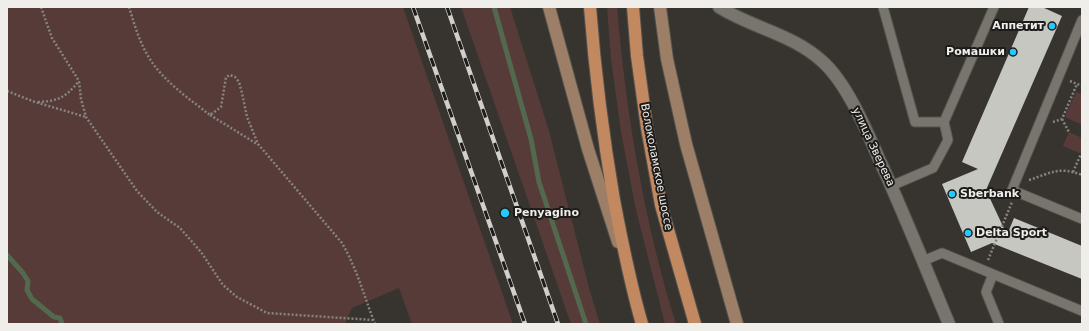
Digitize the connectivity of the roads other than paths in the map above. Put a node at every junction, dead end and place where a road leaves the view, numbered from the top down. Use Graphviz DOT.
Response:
graph roads {
  1 [pos="550,7"];
  2 [pos="590,7"];
  3 [pos="633,7"];
  4 [pos="660,7"];
  5 [pos="719,7"];
  6 [pos="883,7"];
  7 [pos="994,7"];
  8 [pos="1082,20"];
  9 [pos="944,122"];
  10 [pos="891,186"];
  11 [pos="1082,219"];
  12 [pos="923,261"];
  13 [pos="627,270"];
  14 [pos="993,274"];
  15 [pos="1082,311"];
  16 [pos="642,324"];
  17 [pos="695,324"];
  18 [pos="737,324"];
  19 [pos="949,324"];
  20 [pos="999,324"];
  1 -- 13 [label="main road"];
  2 -- 13 [label="main road"];
  3 -- 17 [label="main road, Волоколамское шоссе"];
  4 -- 18 [label="main road"];
  5 -- 10 [label="street, улица Зверева"];
  6 -- 9 [label="lane"];
  7 -- 9 [label="lane"];
  8 -- 11 [label="lane"];
  9 -- 10 [label="lane"];
  10 -- 12 [label="street, улица Зверева"];
  12 -- 14 [label="lane"];
  12 -- 19 [label="street, улица Зверева"];
  13 -- 16 [label="main road"];
  14 -- 15 [label="lane"];
  14 -- 20 [label="lane"];
}
